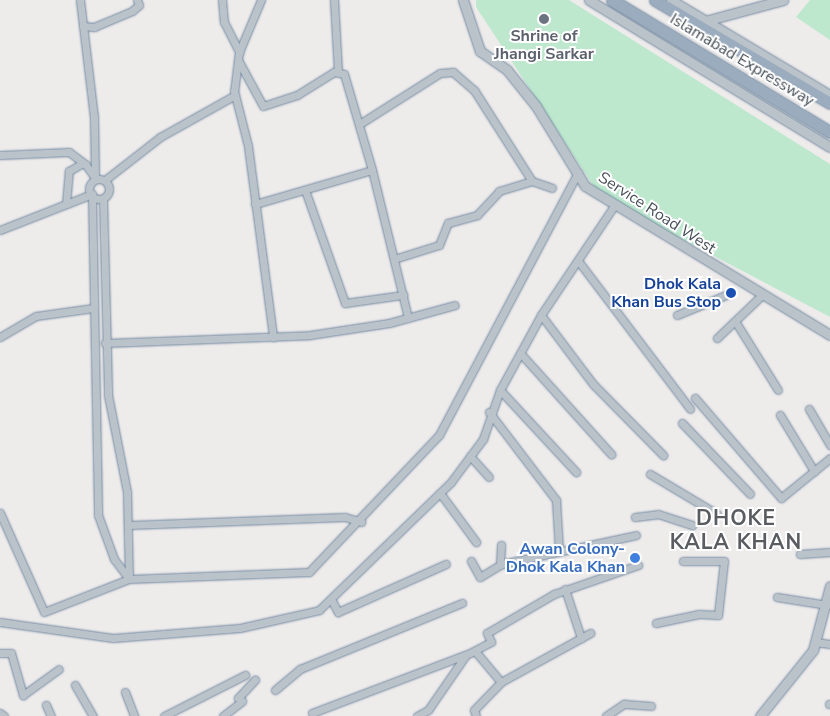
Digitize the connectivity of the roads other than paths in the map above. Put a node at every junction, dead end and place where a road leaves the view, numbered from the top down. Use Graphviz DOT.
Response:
graph roads {
  1 [pos="80,0"];
  2 [pos="137,0"];
  3 [pos="222,0"];
  4 [pos="261,0"];
  5 [pos="334,0"];
  6 [pos="463,0"];
  7 [pos="589,0"];
  8 [pos="612,0"];
  9 [pos="655,0"];
  10 [pos="670,0"];
  11 [pos="783,0"];
  12 [pos="704,21"];
  13 [pos="83,26"];
  14 [pos="239,52"];
  15 [pos="238,60"];
  16 [pos="338,72"];
  17 [pos="235,95"];
  18 [pos="830,95"];
  19 [pos="830,103"];
  20 [pos="361,123"];
  21 [pos="830,132"];
  22 [pos="830,147"];
  23 [pos="0,155"];
  24 [pos="83,163"];
  25 [pos="372,170"];
  26 [pos="578,173"];
  27 [pos="95,178"];
  28 [pos="105,180"];
  29 [pos="532,181"];
  30 [pos="552,188"];
  31 [pos="306,190"];
  32 [pos="92,195"];
  33 [pos="103,200"];
  34 [pos="66,204"];
  35 [pos="255,204"];
  36 [pos="614,206"];
  37 [pos="0,230"];
  38 [pos="394,259"];
  39 [pos="579,262"];
  40 [pos="731,293"];
  41 [pos="403,295"];
  42 [pos="761,296"];
  43 [pos="455,305"];
  44 [pos="93,308"];
  45 [pos="677,315"];
  46 [pos="541,316"];
  47 [pos="408,318"];
  48 [pos="735,321"];
  49 [pos="830,335"];
  50 [pos="0,337"];
  51 [pos="273,337"];
  52 [pos="717,338"];
  53 [pos="105,342"];
  54 [pos="521,354"];
  55 [pos="500,390"];
  56 [pos="778,390"];
  57 [pos="695,398"];
  58 [pos="690,409"];
  59 [pos="809,409"];
  60 [pos="489,412"];
  61 [pos="780,415"];
  62 [pos="682,423"];
  63 [pos="830,444"];
  64 [pos="611,454"];
  65 [pos="663,455"];
  66 [pos="470,456"];
  67 [pos="830,458"];
  68 [pos="814,471"];
  69 [pos="576,472"];
  70 [pos="650,474"];
  71 [pos="489,477"];
  72 [pos="440,493"];
  73 [pos="750,494"];
  74 [pos="0,513"];
  75 [pos="717,514"];
  76 [pos="635,517"];
  77 [pos="361,522"];
  78 [pos="129,525"];
  79 [pos="692,525"];
  80 [pos="636,535"];
  81 [pos="476,542"];
  82 [pos="501,545"];
  83 [pos="559,551"];
  84 [pos="830,552"];
  85 [pos="800,554"];
  86 [pos="471,561"];
  87 [pos="684,561"];
  88 [pos="446,564"];
  89 [pos="500,565"];
  90 [pos="638,565"];
  91 [pos="129,579"];
  92 [pos="830,586"];
  93 [pos="565,589"];
  94 [pos="777,597"];
  95 [pos="331,599"];
  96 [pos="462,603"];
  97 [pos="826,605"];
  98 [pos="0,622"];
  99 [pos="656,623"];
  100 [pos="590,632"];
  101 [pos="581,638"];
  102 [pos="815,642"];
  103 [pos="830,644"];
  104 [pos="475,651"];
  105 [pos="0,653"];
  106 [pos="466,655"];
  107 [pos="59,669"];
  108 [pos="245,674"];
  109 [pos="254,680"];
  110 [pos="501,682"];
  111 [pos="75,685"];
  112 [pos="275,690"];
  113 [pos="125,692"];
  114 [pos="46,705"];
  115 [pos="651,706"];
  116 [pos="312,713"];
  117 [pos="0,714"];
  118 [pos="475,714"];
  119 [pos="4,716"];
  120 [pos="51,716"];
  121 [pos="93,716"];
  122 [pos="134,716"];
  123 [pos="164,716"];
  124 [pos="223,716"];
  125 [pos="417,716"];
  126 [pos="606,716"];
  127 [pos="760,716"];
  1 -- 13 [label="street"];
  2 -- 13 [label="street"];
  3 -- 14 [label="street"];
  4 -- 14 [label="street"];
  5 -- 16 [label="street"];
  6 -- 26 [label="street, Service Road West"];
  7 -- 22 [label="street"];
  8 -- 21 [label="highway, Islamabad Expressway"];
  9 -- 19 [label="highway, Islamabad Expressway"];
  10 -- 12 [label="street"];
  11 -- 12 [label="street"];
  12 -- 18 [label="street"];
  13 -- 27 [label="street"];
  14 -- 15 [label="street"];
  15 -- 16 [label="street"];
  15 -- 17 [label="street"];
  16 -- 20 [label="street"];
  17 -- 28 [label="street"];
  17 -- 35 [label="street"];
  20 -- 25 [label="street"];
  20 -- 29 [label="street"];
  23 -- 24 [label="street"];
  24 -- 27 [label="street"];
  24 -- 34 [label="street"];
  25 -- 31 [label="street"];
  25 -- 38 [label="street"];
  26 -- 36 [label="street, Service Road West"];
  26 -- 77 [label="street"];
  27 -- 28 [label="street"];
  27 -- 32 [label="street"];
  28 -- 33 [label="street"];
  29 -- 30 [label="street"];
  29 -- 38 [label="street"];
  31 -- 35 [label="street"];
  31 -- 41 [label="street"];
  32 -- 33 [label="street"];
  32 -- 34 [label="street"];
  32 -- 44 [label="street"];
  33 -- 53 [label="street"];
  34 -- 37 [label="street"];
  35 -- 51 [label="street"];
  36 -- 39 [label="street"];
  36 -- 42 [label="street, Service Road West"];
  38 -- 41 [label="street"];
  39 -- 46 [label="street"];
  39 -- 58 [label="street"];
  40 -- 45 [label="street"];
  41 -- 47 [label="street"];
  42 -- 48 [label="street"];
  42 -- 49 [label="street, Service Road West"];
  43 -- 47 [label="street"];
  44 -- 50 [label="street"];
  44 -- 91 [label="street"];
  46 -- 54 [label="street"];
  46 -- 65 [label="street"];
  47 -- 51 [label="street"];
  48 -- 52 [label="street"];
  48 -- 56 [label="street"];
  51 -- 53 [label="street"];
  53 -- 78 [label="street"];
  54 -- 55 [label="street"];
  54 -- 64 [label="street"];
  55 -- 60 [label="street"];
  55 -- 69 [label="street"];
  57 -- 68 [label="street"];
  59 -- 63 [label="street"];
  60 -- 66 [label="street"];
  60 -- 83 [label="street"];
  61 -- 68 [label="street"];
  62 -- 73 [label="street"];
  66 -- 71 [label="street"];
  66 -- 72 [label="street"];
  67 -- 68 [label="street"];
  70 -- 75 [label="street"];
  72 -- 81 [label="street"];
  72 -- 95 [label="street"];
  74 -- 91 [label="street"];
  76 -- 79 [label="street"];
  77 -- 78 [label="street"];
  77 -- 91 [label="street"];
  78 -- 91 [label="street"];
  80 -- 83 [label="street"];
  82 -- 89 [label="street"];
  83 -- 89 [label="street"];
  84 -- 85 [label="street"];
  86 -- 89 [label="street"];
  87 -- 99 [label="street"];
  88 -- 95 [label="street"];
  90 -- 93 [label="street"];
  92 -- 97 [label="street"];
  93 -- 101 [label="street"];
  93 -- 104 [label="street"];
  94 -- 97 [label="street"];
  95 -- 98 [label="street"];
  96 -- 112 [label="street"];
  97 -- 102 [label="street"];
  100 -- 101 [label="street"];
  101 -- 110 [label="street"];
  102 -- 103 [label="street"];
  102 -- 127 [label="street"];
  104 -- 106 [label="street"];
  104 -- 110 [label="street"];
  105 -- 107 [label="street"];
  106 -- 116 [label="street"];
  106 -- 125 [label="street"];
  108 -- 123 [label="street"];
  109 -- 124 [label="street"];
  110 -- 118 [label="street"];
  111 -- 121 [label="street"];
  113 -- 122 [label="street"];
  114 -- 120 [label="street"];
  115 -- 126 [label="street"];
  117 -- 119 [label="street"];
}
